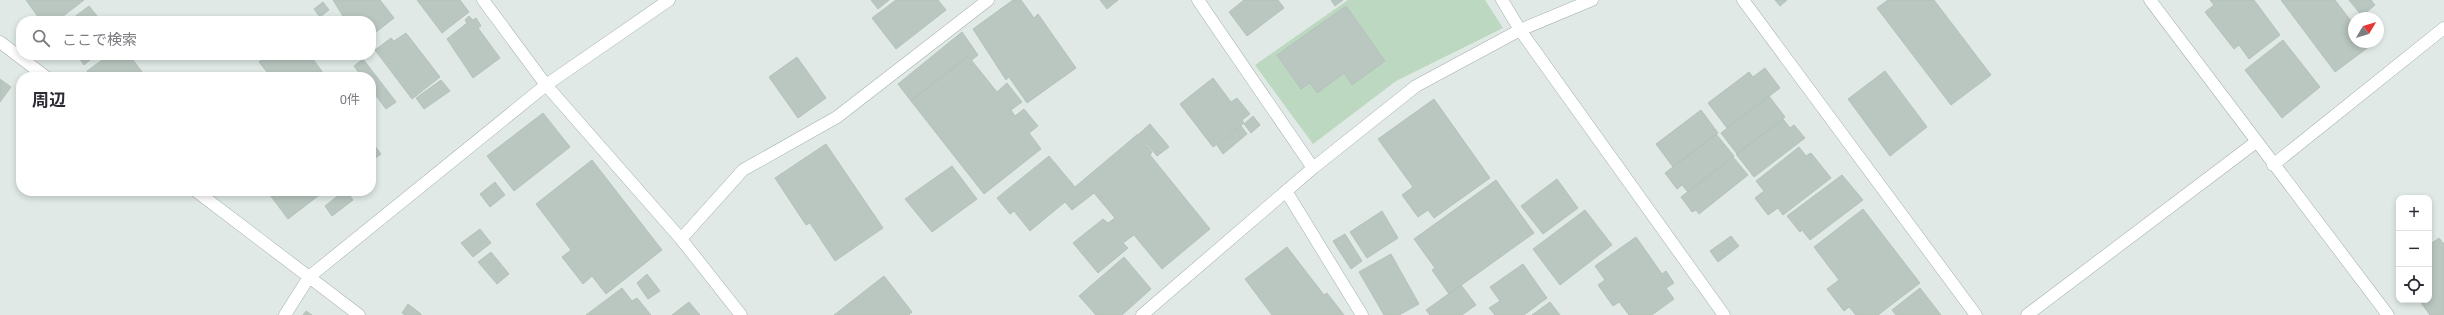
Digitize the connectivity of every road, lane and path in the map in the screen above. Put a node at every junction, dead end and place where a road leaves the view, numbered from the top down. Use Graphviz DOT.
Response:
graph roads {
  1 [pos="483,0"];
  2 [pos="669,0"];
  3 [pos="988,0"];
  4 [pos="1198,0"];
  5 [pos="1502,0"];
  6 [pos="1592,0"];
  7 [pos="1743,0"];
  8 [pos="2150,0"];
  9 [pos="2444,28"];
  10 [pos="1520,30"];
  11 [pos="0,42"];
  12 [pos="16,54"];
  13 [pos="24,60"];
  14 [pos="39,72"];
  15 [pos="546,85"];
  16 [pos="2256,142"];
  17 [pos="2273,165"];
  18 [pos="1313,168"];
  19 [pos="1286,191"];
  20 [pos="203,196"];
  21 [pos="681,239"];
  22 [pos="309,277"];
  23 [pos="285,315"];
  24 [pos="359,315"];
  25 [pos="741,315"];
  26 [pos="1142,315"];
  27 [pos="1362,315"];
  28 [pos="1724,315"];
  29 [pos="1976,315"];
  30 [pos="2027,315"];
  31 [pos="2388,315"];
  1 -- 15 [label="street"];
  2 -- 15 [label="street"];
  3 -- 21 [label="street"];
  4 -- 18 [label="street"];
  5 -- 10 [label="street"];
  6 -- 10 [label="street"];
  7 -- 29 [label="street"];
  8 -- 16 [label="street"];
  9 -- 17 [label="street"];
  10 -- 18 [label="street"];
  10 -- 28 [label="street"];
  11 -- 12 [label="street"];
  13 -- 14 [label="street"];
  15 -- 21 [label="street"];
  15 -- 22 [label="street"];
  16 -- 17 [label="street"];
  16 -- 30 [label="street"];
  17 -- 31 [label="street"];
  18 -- 19 [label="street"];
  19 -- 26 [label="street"];
  19 -- 27 [label="street"];
  20 -- 22 [label="street"];
  21 -- 25 [label="street"];
  22 -- 23 [label="street"];
  22 -- 24 [label="street"];
}
